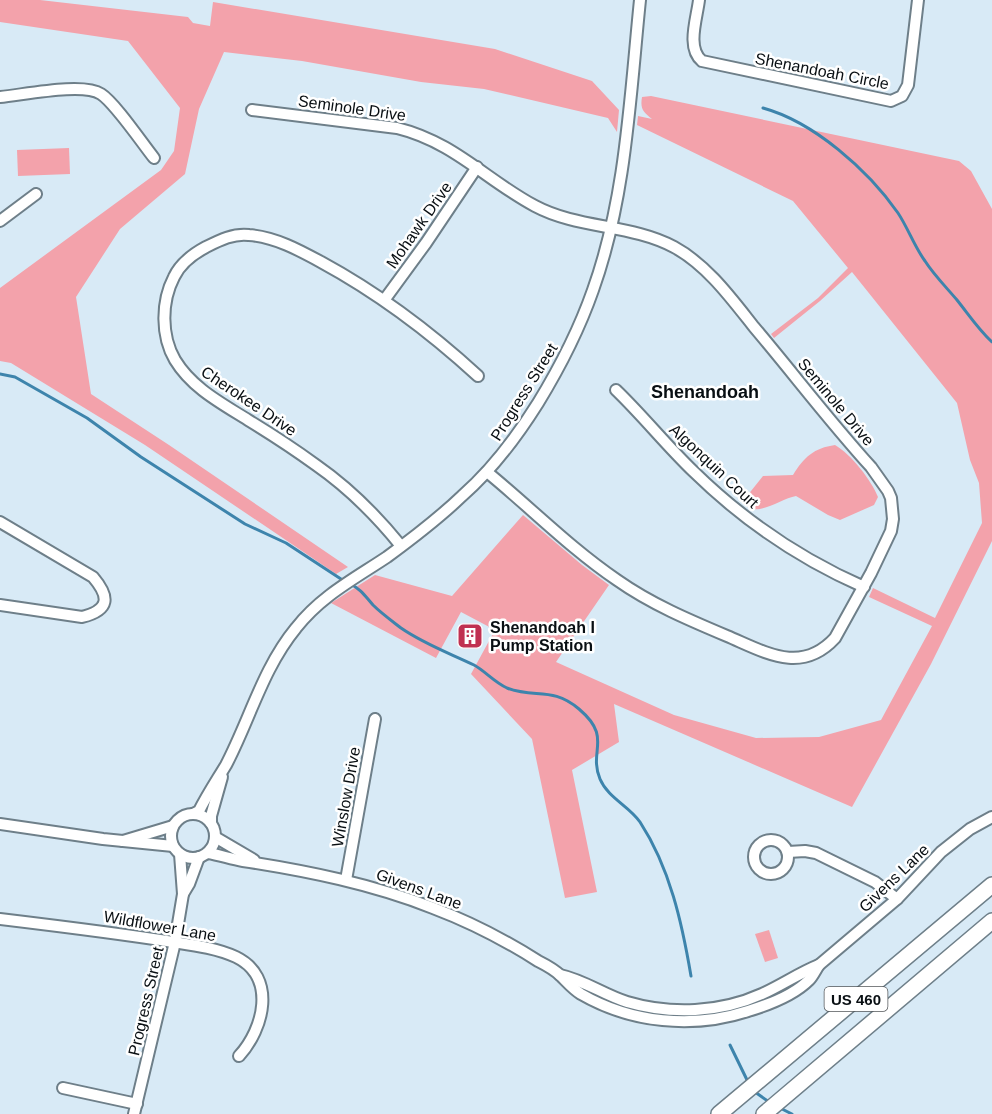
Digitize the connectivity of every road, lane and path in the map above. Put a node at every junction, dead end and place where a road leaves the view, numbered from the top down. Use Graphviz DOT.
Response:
graph roads {
  1 [pos="640,0"];
  2 [pos="699,0"];
  3 [pos="918,0"];
  4 [pos="0,97"];
  5 [pos="252,110"];
  6 [pos="154,158"];
  7 [pos="477,167"];
  8 [pos="36,194"];
  9 [pos="0,221"];
  10 [pos="611,227"];
  11 [pos="385,299"];
  12 [pos="478,376"];
  13 [pos="616,390"];
  14 [pos="487,472"];
  15 [pos="0,522"];
  16 [pos="401,546"];
  17 [pos="864,587"];
  18 [pos="0,605"];
  19 [pos="375,719"];
  20 [pos="225,765"];
  21 [pos="193,814"];
  22 [pos="992,817"];
  23 [pos="211,823"];
  24 [pos="0,824"];
  25 [pos="173,826"];
  26 [pos="215,837"];
  27 [pos="123,841"];
  28 [pos="177,850"];
  29 [pos="788,852"];
  30 [pos="203,855"];
  31 [pos="257,862"];
  32 [pos="346,880"];
  33 [pos="992,885"];
  34 [pos="183,894"];
  35 [pos="897,899"];
  36 [pos="0,918"];
  37 [pos="992,921"];
  38 [pos="174,942"];
  39 [pos="239,1056"];
  40 [pos="63,1088"];
  41 [pos="136,1109"];
  42 [pos="719,1114"];
  43 [pos="764,1114"];
  1 -- 10 [label="street, Progress Street"];
  2 -- 3 [label="street, Shenandoah Circle"];
  4 -- 6 [label="street"];
  5 -- 7 [label="street, Seminole Drive"];
  7 -- 10 [label="street, Seminole Drive"];
  7 -- 11 [label="street, Mohawk Drive"];
  8 -- 9 [label="street"];
  10 -- 14 [label="street, Progress Street"];
  10 -- 17 [label="street, Seminole Drive"];
  11 -- 12 [label="street, Cherokee Drive"];
  11 -- 16 [label="street, Cherokee Drive"];
  13 -- 17 [label="street, Algonquin Court"];
  14 -- 16 [label="street, Progress Street"];
  14 -- 17 [label="street, Seminole Drive"];
  15 -- 18 [label="street"];
  16 -- 20 [label="street, Progress Street"];
  19 -- 32 [label="street, Winslow Drive"];
  20 -- 21 [label="street, Progress Street"];
  20 -- 23 [label="street, Progress Street"];
  21 -- 23 [label="street"];
  21 -- 25 [label="street"];
  22 -- 35 [label="street, Givens Lane"];
  23 -- 26 [label="street"];
  24 -- 27 [label="street"];
  25 -- 27 [label="street"];
  25 -- 28 [label="street"];
  26 -- 30 [label="street"];
  26 -- 31 [label="street, Givens Lane"];
  27 -- 28 [label="street"];
  28 -- 30 [label="street"];
  28 -- 34 [label="street, Progress Street"];
  29 -- 35 [label="street"];
  30 -- 31 [label="street, Givens Lane"];
  30 -- 34 [label="street, Progress Street"];
  31 -- 32 [label="street, Givens Lane"];
  32 -- 35 [label="street, Givens Lane"];
  33 -- 42 [label="highway, US 460"];
  34 -- 38 [label="street, Progress Street"];
  36 -- 38 [label="street, Wildflower Lane"];
  37 -- 43 [label="highway, US 460"];
  38 -- 39 [label="street, Wildflower Lane"];
  38 -- 41 [label="street, Progress Street"];
  40 -- 41 [label="street"];
}
